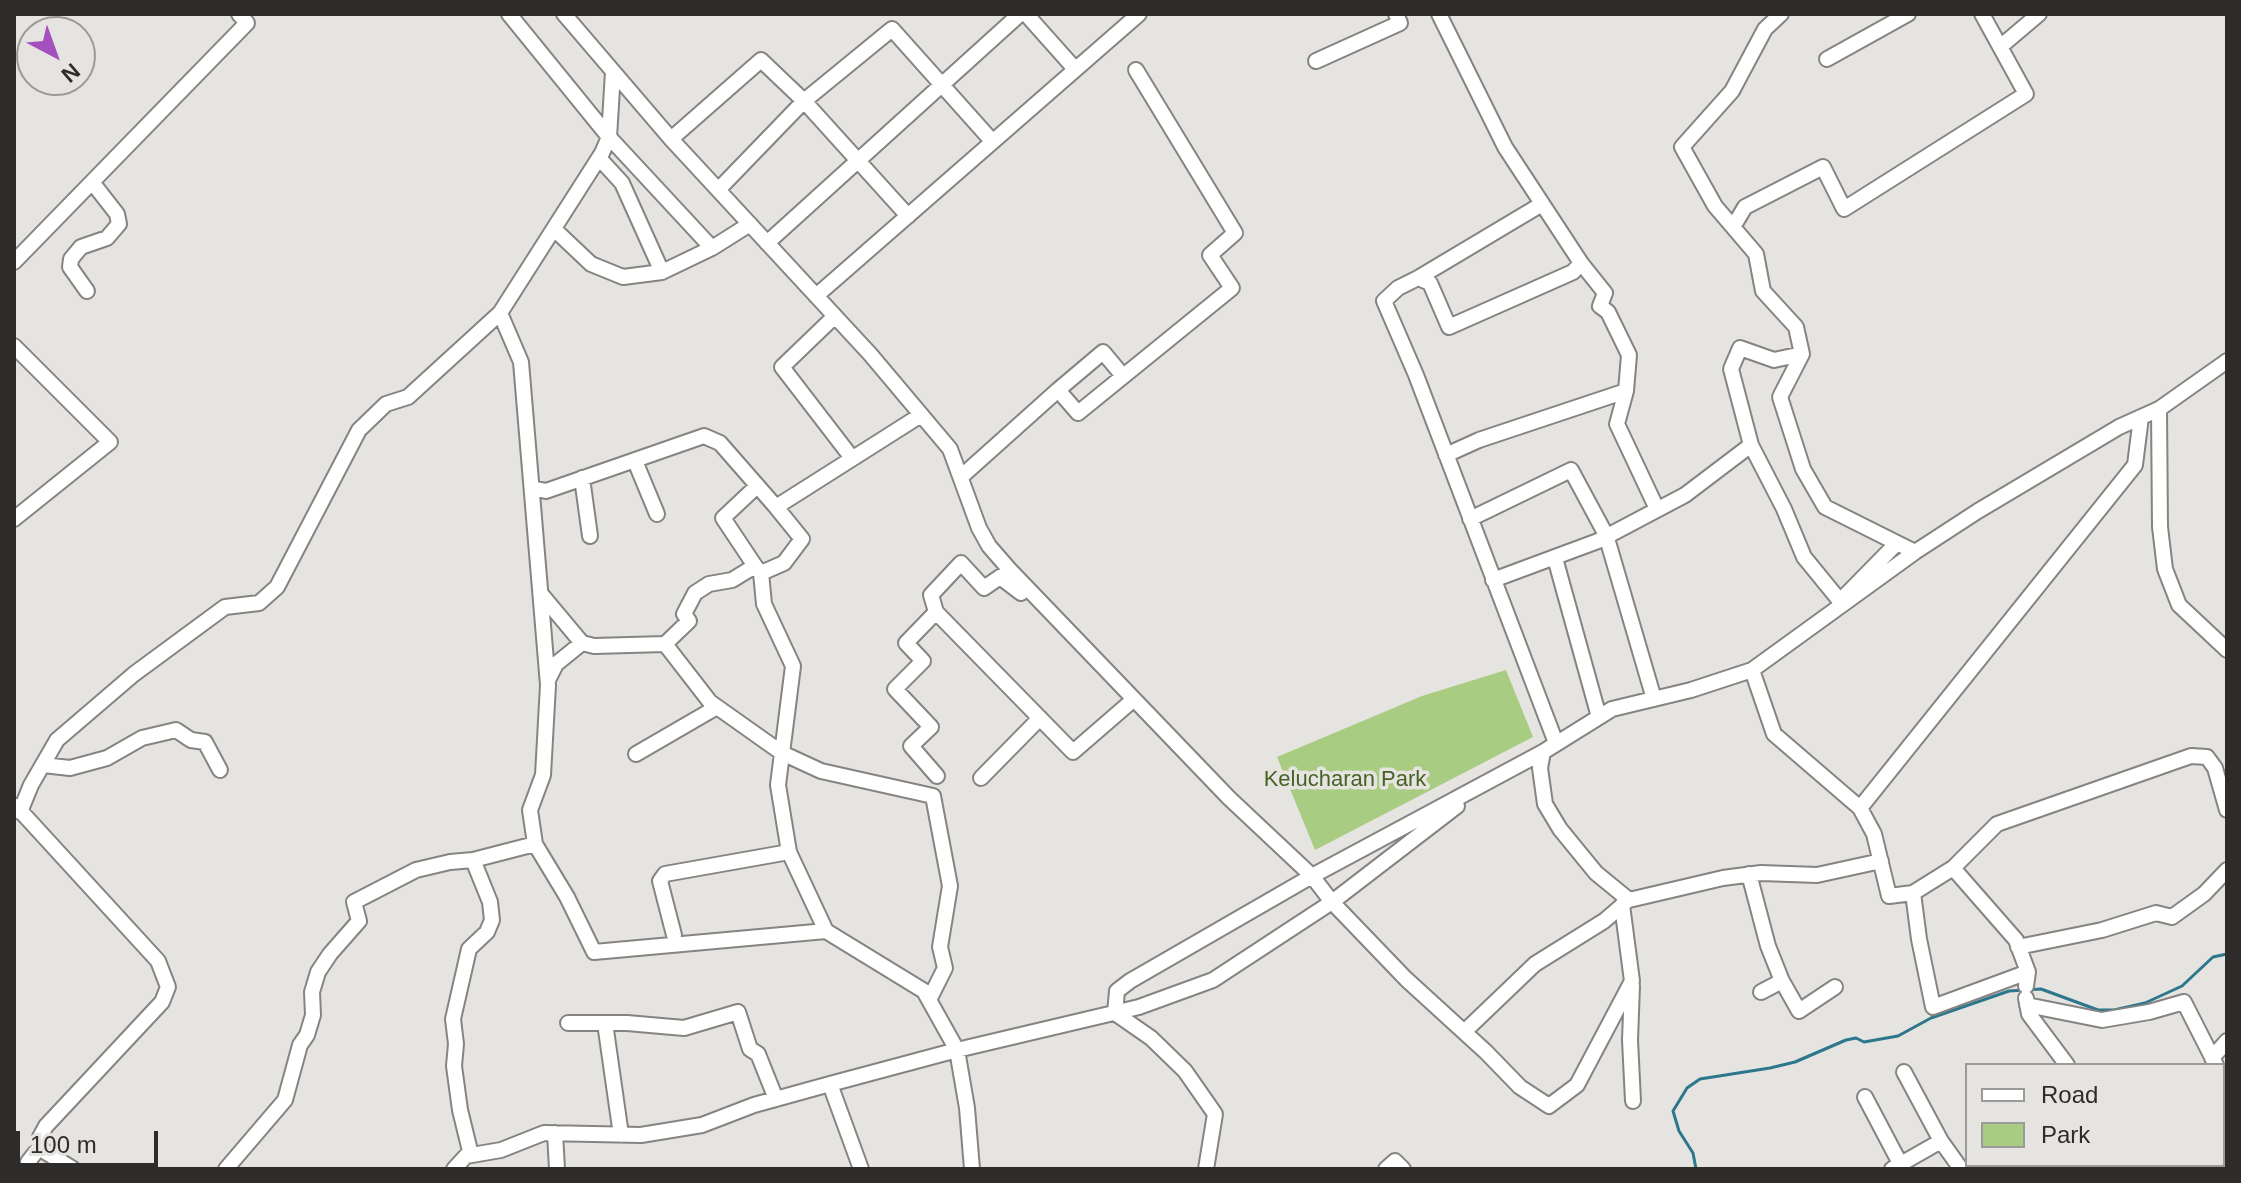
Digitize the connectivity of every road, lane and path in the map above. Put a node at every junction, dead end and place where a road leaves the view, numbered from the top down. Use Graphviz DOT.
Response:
graph roads {
  1 [pos="239,14"];
  2 [pos="509,14"];
  3 [pos="564,14"];
  4 [pos="1023,14"];
  5 [pos="1139,14"];
  6 [pos="1396,14"];
  7 [pos="1439,14"];
  8 [pos="1908,14"];
  9 [pos="1982,14"];
  10 [pos="2039,14"];
  11 [pos="1777,16"];
  12 [pos="2000,47"];
  13 [pos="1827,59"];
  14 [pos="1316,61"];
  15 [pos="1075,69"];
  16 [pos="1136,70"];
  17 [pos="613,72"];
  18 [pos="942,85"];
  19 [pos="804,101"];
  20 [pos="609,137"];
  21 [pos="671,139"];
  22 [pos="992,141"];
  23 [pos="599,158"];
  24 [pos="857,162"];
  25 [pos="92,182"];
  26 [pos="719,189"];
  27 [pos="1542,204"];
  28 [pos="908,216"];
  29 [pos="750,224"];
  30 [pos="1733,227"];
  31 [pos="554,229"];
  32 [pos="767,243"];
  33 [pos="712,248"];
  34 [pos="14,262"];
  35 [pos="1581,263"];
  36 [pos="662,272"];
  37 [pos="1418,278"];
  38 [pos="87,291"];
  39 [pos="816,296"];
  40 [pos="500,313"];
  41 [pos="835,316"];
  42 [pos="14,346"];
  43 [pos="1802,354"];
  44 [pos="2227,361"];
  45 [pos="2227,372"];
  46 [pos="2210,374"];
  47 [pos="1123,376"];
  48 [pos="1058,390"];
  49 [pos="1626,391"];
  50 [pos="2159,409"];
  51 [pos="921,415"];
  52 [pos="2141,417"];
  53 [pos="1751,445"];
  54 [pos="1446,455"];
  55 [pos="852,458"];
  56 [pos="635,461"];
  57 [pos="962,476"];
  58 [pos="582,478"];
  59 [pos="757,486"];
  60 [pos="532,488"];
  61 [pos="776,507"];
  62 [pos="1657,509"];
  63 [pos="657,514"];
  64 [pos="14,519"];
  65 [pos="1470,519"];
  66 [pos="1606,535"];
  67 [pos="590,536"];
  68 [pos="1897,543"];
  69 [pos="1915,552"];
  70 [pos="1555,558"];
  71 [pos="758,569"];
  72 [pos="1493,580"];
  73 [pos="1021,593"];
  74 [pos="540,594"];
  75 [pos="936,612"];
  76 [pos="582,643"];
  77 [pos="665,644"];
  78 [pos="2227,650"];
  79 [pos="1752,670"];
  80 [pos="548,681"];
  81 [pos="1654,699"];
  82 [pos="1133,700"];
  83 [pos="717,707"];
  84 [pos="1599,717"];
  85 [pos="1040,718"];
  86 [pos="1556,743"];
  87 [pos="1543,752"];
  88 [pos="782,753"];
  89 [pos="636,754"];
  90 [pos="2221,763"];
  91 [pos="43,765"];
  92 [pos="220,770"];
  93 [pos="937,776"];
  94 [pos="981,778"];
  95 [pos="1490,781"];
  96 [pos="17,808"];
  97 [pos="1860,808"];
  98 [pos="2227,810"];
  99 [pos="535,844"];
  100 [pos="789,852"];
  101 [pos="473,860"];
  102 [pos="1881,861"];
  103 [pos="1953,868"];
  104 [pos="2227,870"];
  105 [pos="1749,874"];
  106 [pos="1312,876"];
  107 [pos="1913,893"];
  108 [pos="1332,902"];
  109 [pos="1625,902"];
  110 [pos="826,931"];
  111 [pos="674,935"];
  112 [pos="2018,947"];
  113 [pos="1632,981"];
  114 [pos="1782,981"];
  115 [pos="1835,987"];
  116 [pos="2026,990"];
  117 [pos="1761,992"];
  118 [pos="929,1000"];
  119 [pos="1115,1013"];
  120 [pos="568,1023"];
  121 [pos="605,1023"];
  122 [pos="1464,1032"];
  123 [pos="2227,1041"];
  124 [pos="957,1050"];
  125 [pos="2214,1062"];
  126 [pos="2066,1063"];
  127 [pos="1904,1072"];
  128 [pos="830,1084"];
  129 [pos="1865,1097"];
  130 [pos="776,1099"];
  131 [pos="1633,1101"];
  132 [pos="555,1133"];
  133 [pos="621,1135"];
  134 [pos="1941,1141"];
  135 [pos="39,1148"];
  136 [pos="471,1155"];
  137 [pos="456,1168"];
  138 [pos="1898,1168"];
  139 [pos="30,1169"];
  140 [pos="73,1169"];
  141 [pos="226,1169"];
  142 [pos="557,1169"];
  143 [pos="861,1169"];
  144 [pos="972,1169"];
  145 [pos="1206,1169"];
  146 [pos="1386,1169"];
  147 [pos="1403,1169"];
  148 [pos="1961,1169"];
  1 -- 25 [label="street"];
  2 -- 20 [label="street"];
  3 -- 17 [label="street"];
  4 -- 15 [label="street"];
  4 -- 18 [label="street"];
  5 -- 15 [label="street"];
  6 -- 14 [label="street"];
  7 -- 27 [label="street"];
  8 -- 13 [label="street"];
  9 -- 12 [label="street"];
  10 -- 12 [label="street"];
  11 -- 30 [label="street"];
  12 -- 30 [label="street"];
  15 -- 22 [label="street"];
  16 -- 47 [label="street"];
  17 -- 20 [label="street"];
  17 -- 21 [label="street"];
  18 -- 19 [label="street"];
  18 -- 22 [label="street"];
  18 -- 24 [label="street"];
  19 -- 21 [label="street"];
  19 -- 24 [label="street"];
  19 -- 26 [label="street"];
  20 -- 23 [label="street"];
  20 -- 33 [label="street"];
  21 -- 26 [label="street"];
  22 -- 28 [label="street"];
  23 -- 31 [label="street"];
  23 -- 36 [label="street"];
  24 -- 28 [label="street"];
  24 -- 32 [label="street"];
  25 -- 34 [label="street"];
  25 -- 38 [label="street"];
  26 -- 29 [label="street"];
  27 -- 35 [label="street"];
  27 -- 37 [label="street"];
  28 -- 39 [label="street"];
  29 -- 32 [label="street"];
  29 -- 33 [label="street"];
  30 -- 43 [label="street"];
  31 -- 36 [label="street"];
  31 -- 40 [label="street"];
  32 -- 39 [label="street"];
  33 -- 36 [label="street"];
  35 -- 37 [label="street"];
  35 -- 49 [label="street"];
  37 -- 54 [label="street"];
  39 -- 41 [label="street"];
  40 -- 60 [label="street"];
  40 -- 91 [label="street"];
  41 -- 51 [label="street"];
  41 -- 55 [label="street"];
  42 -- 64 [label="street"];
  43 -- 53 [label="street"];
  43 -- 68 [label="street"];
  44 -- 46 [label="street"];
  45 -- 46 [label="street"];
  46 -- 50 [label="street"];
  47 -- 48 [label="street"];
  47 -- 48 [label="street"];
  48 -- 57 [label="street"];
  49 -- 54 [label="street"];
  49 -- 62 [label="street"];
  50 -- 52 [label="street"];
  50 -- 78 [label="street"];
  51 -- 55 [label="street"];
  51 -- 57 [label="street"];
  52 -- 69 [label="street"];
  52 -- 97 [label="street"];
  53 -- 62 [label="street"];
  53 -- 68 [label="street"];
  54 -- 65 [label="street"];
  55 -- 61 [label="street"];
  56 -- 58 [label="street"];
  56 -- 59 [label="street"];
  56 -- 63 [label="street"];
  57 -- 82 [label="street"];
  58 -- 60 [label="street"];
  58 -- 67 [label="street"];
  59 -- 61 [label="street"];
  59 -- 71 [label="street"];
  60 -- 74 [label="street"];
  61 -- 71 [label="street"];
  62 -- 66 [label="street"];
  65 -- 66 [label="street"];
  65 -- 72 [label="street"];
  66 -- 70 [label="street"];
  66 -- 81 [label="street"];
  68 -- 69 [label="street"];
  69 -- 79 [label="street"];
  70 -- 72 [label="street"];
  70 -- 84 [label="street"];
  71 -- 77 [label="street"];
  71 -- 88 [label="street"];
  72 -- 86 [label="street"];
  73 -- 75 [label="street"];
  74 -- 76 [label="street"];
  74 -- 80 [label="street"];
  75 -- 85 [label="street"];
  75 -- 93 [label="street"];
  76 -- 77 [label="street"];
  76 -- 80 [label="street"];
  77 -- 83 [label="street"];
  79 -- 81 [label="street"];
  79 -- 97 [label="street"];
  80 -- 99 [label="street"];
  81 -- 84 [label="street"];
  82 -- 85 [label="street"];
  82 -- 106 [label="street"];
  83 -- 88 [label="street"];
  83 -- 89 [label="street"];
  84 -- 86 [label="street"];
  85 -- 94 [label="street"];
  86 -- 87 [label="street"];
  87 -- 95 [label="street"];
  87 -- 109 [label="street"];
  88 -- 100 [label="street"];
  88 -- 118 [label="street"];
  90 -- 98 [label="street"];
  90 -- 103 [label="street"];
  91 -- 92 [label="street"];
  91 -- 96 [label="street"];
  95 -- 106 [label="street"];
  95 -- 108 [label="street"];
  96 -- 135 [label="street"];
  97 -- 102 [label="street"];
  99 -- 101 [label="street"];
  99 -- 110 [label="street"];
  100 -- 110 [label="street"];
  100 -- 111 [label="street"];
  101 -- 136 [label="street"];
  101 -- 141 [label="street"];
  102 -- 105 [label="street"];
  102 -- 107 [label="street"];
  103 -- 107 [label="street"];
  103 -- 112 [label="street"];
  104 -- 112 [label="street"];
  105 -- 109 [label="street"];
  105 -- 114 [label="street"];
  106 -- 108 [label="street"];
  106 -- 119 [label="street"];
  107 -- 116 [label="street"];
  108 -- 119 [label="street"];
  108 -- 122 [label="street"];
  109 -- 113 [label="street"];
  109 -- 122 [label="street"];
  110 -- 118 [label="street"];
  112 -- 116 [label="street"];
  113 -- 122 [label="street"];
  113 -- 131 [label="street"];
  114 -- 115 [label="street"];
  114 -- 117 [label="street"];
  116 -- 125 [label="street"];
  116 -- 126 [label="street"];
  118 -- 124 [label="street"];
  119 -- 124 [label="street"];
  119 -- 145 [label="street"];
  120 -- 121 [label="street"];
  121 -- 130 [label="street"];
  121 -- 133 [label="street"];
  123 -- 125 [label="street"];
  124 -- 128 [label="street"];
  124 -- 144 [label="street"];
  127 -- 134 [label="street"];
  128 -- 130 [label="street"];
  128 -- 143 [label="street"];
  129 -- 138 [label="street"];
  130 -- 133 [label="street"];
  132 -- 133 [label="street"];
  132 -- 136 [label="street"];
  132 -- 142 [label="street"];
  134 -- 138 [label="street"];
  134 -- 148 [label="street"];
  135 -- 139 [label="street"];
  135 -- 140 [label="street"];
  136 -- 137 [label="street"];
  146 -- 147 [label="street"];
}
